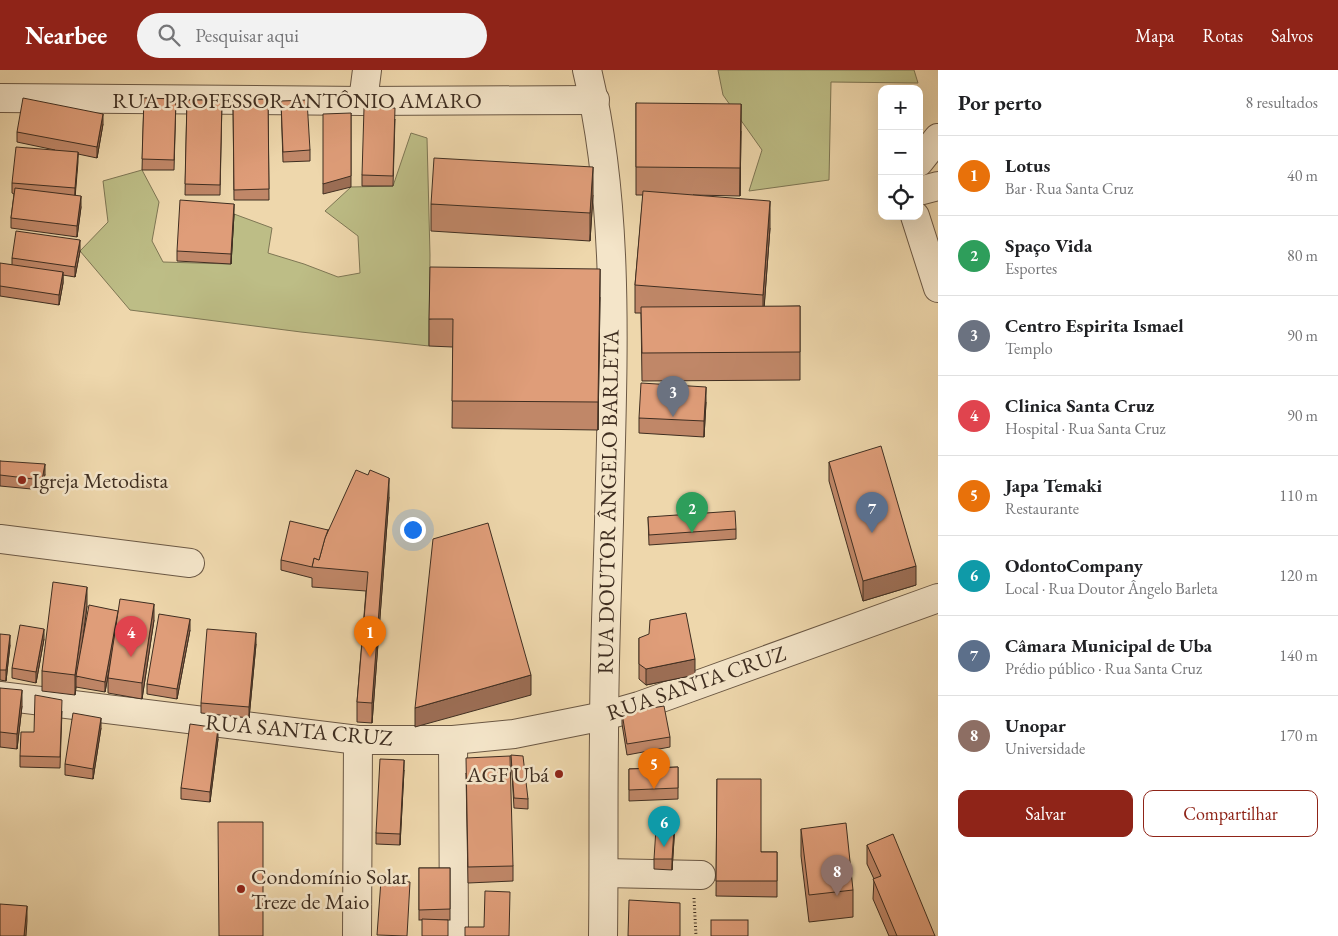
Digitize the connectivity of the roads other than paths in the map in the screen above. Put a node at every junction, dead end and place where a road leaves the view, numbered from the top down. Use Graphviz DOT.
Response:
graph roads {
  1 [pos="366,70"];
  2 [pos="588,70"];
  3 [pos="0,98"];
  4 [pos="595,100"];
  5 [pos="363,101"];
  6 [pos="938,138"];
  7 [pos="923,157"];
  8 [pos="938,186"];
  9 [pos="923,190"];
  10 [pos="916,220"];
  11 [pos="938,288"];
  12 [pos="0,539"];
  13 [pos="190,563"];
  14 [pos="938,598"];
  15 [pos="0,696"];
  16 [pos="604,716"];
  17 [pos="358,740"];
  18 [pos="453,740"];
  19 [pos="604,873"];
  20 [pos="697,875"];
  21 [pos="357,936"];
  22 [pos="454,936"];
  23 [pos="603,936"];
  1 -- 5 [label="street"];
  2 -- 4 [label="street, RUA DOUTOR ÂNGELO BARLETA"];
  3 -- 5 [label="street, RUA PROFESSOR ANTÔNIO AMARO"];
  4 -- 5 [label="street, RUA PROFESSOR ANTÔNIO AMARO"];
  4 -- 16 [label="street, RUA DOUTOR ÂNGELO BARLETA"];
  6 -- 7 [label="street"];
  8 -- 9 [label="street"];
  10 -- 11 [label="street"];
  12 -- 13 [label="street"];
  14 -- 16 [label="street, RUA SANTA CRUZ"];
  15 -- 17 [label="street, RUA SANTA CRUZ"];
  16 -- 18 [label="street, RUA SANTA CRUZ"];
  16 -- 19 [label="street, RUA DOUTOR ÂNGELO BARLETA"];
  17 -- 18 [label="street, RUA SANTA CRUZ"];
  17 -- 21 [label="street"];
  18 -- 22 [label="street"];
  19 -- 20 [label="street"];
  19 -- 23 [label="street, RUA DOUTOR ÂNGELO BARLETA"];
}
